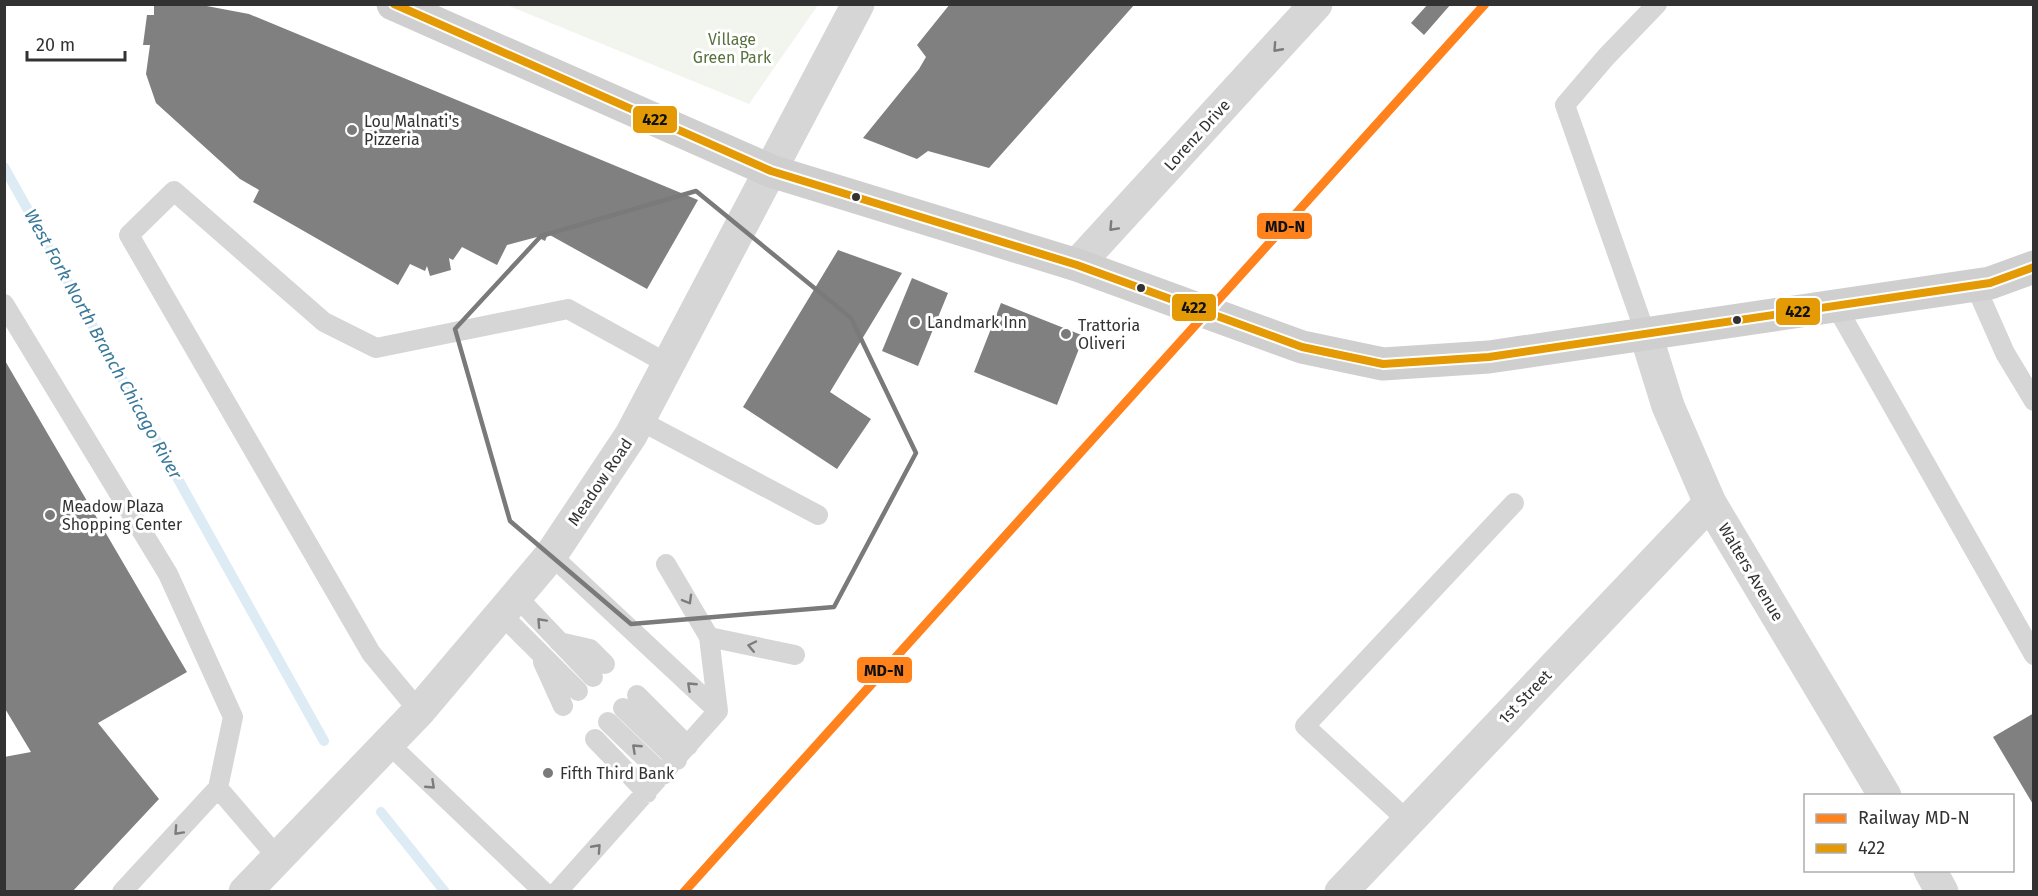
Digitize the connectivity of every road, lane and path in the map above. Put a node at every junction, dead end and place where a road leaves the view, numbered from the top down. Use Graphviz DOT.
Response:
graph roads {
  1 [pos="393,4"];
  2 [pos="858,4"];
  3 [pos="1316,4"];
  4 [pos="1657,4"];
  5 [pos="771,171"];
  6 [pos="1077,265"];
  7 [pos="2034,267"];
  8 [pos="1975,285"];
  9 [pos="4,304"];
  10 [pos="1836,306"];
  11 [pos="1646,335"];
  12 [pos="668,364"];
  13 [pos="2034,401"];
  14 [pos="639,420"];
  15 [pos="1514,503"];
  16 [pos="1710,503"];
  17 [pos="818,515"];
  18 [pos="551,555"];
  19 [pos="666,564"];
  20 [pos="510,606"];
  21 [pos="709,637"];
  22 [pos="538,652"];
  23 [pos="795,655"];
  24 [pos="2034,655"];
  25 [pos="599,671"];
  26 [pos="578,691"];
  27 [pos="629,701"];
  28 [pos="563,706"];
  29 [pos="419,711"];
  30 [pos="718,711"];
  31 [pos="608,722"];
  32 [pos="594,739"];
  33 [pos="389,744"];
  34 [pos="682,753"];
  35 [pos="663,775"];
  36 [pos="218,788"];
  37 [pos="647,792"];
  38 [pos="1884,794"];
  39 [pos="1408,821"];
  40 [pos="278,858"];
  41 [pos="1931,872"];
  42 [pos="122,891"];
  43 [pos="245,891"];
  44 [pos="544,891"];
  45 [pos="557,891"];
  46 [pos="1341,891"];
  47 [pos="1942,891"];
  1 -- 5 [label="main road"];
  2 -- 5 [label="street, Meadow Road"];
  3 -- 6 [label="street, Lorenz Drive, one-way"];
  4 -- 11 [label="lane"];
  5 -- 6 [label="main road"];
  5 -- 12 [label="street, Meadow Road"];
  6 -- 11 [label="main road"];
  7 -- 8 [label="main road"];
  8 -- 10 [label="main road"];
  8 -- 13 [label="lane"];
  9 -- 36 [label="lane"];
  10 -- 11 [label="main road"];
  10 -- 24 [label="lane"];
  11 -- 16 [label="street, Walters Avenue"];
  12 -- 14 [label="street, Meadow Road"];
  12 -- 29 [label="lane"];
  14 -- 17 [label="lane"];
  14 -- 18 [label="street, Meadow Road"];
  15 -- 39 [label="lane"];
  16 -- 38 [label="street, Walters Avenue"];
  16 -- 39 [label="street, 1st Street"];
  18 -- 20 [label="street, Meadow Road"];
  30 -- 18 [label="lane, one-way"];
  19 -- 21 [label="lane, one-way"];
  20 -- 22 [label="lane"];
  25 -- 20 [label="lane, one-way"];
  20 -- 29 [label="street, Meadow Road"];
  23 -- 21 [label="lane, one-way"];
  21 -- 30 [label="lane"];
  22 -- 26 [label="lane"];
  22 -- 28 [label="lane"];
  27 -- 34 [label="lane"];
  29 -- 33 [label="street, Meadow Road"];
  30 -- 34 [label="lane"];
  35 -- 31 [label="lane, one-way"];
  32 -- 37 [label="lane"];
  33 -- 40 [label="street, Meadow Road"];
  33 -- 44 [label="lane, one-way"];
  34 -- 35 [label="lane"];
  35 -- 37 [label="lane"];
  36 -- 40 [label="lane"];
  36 -- 42 [label="lane, one-way"];
  45 -- 37 [label="lane, one-way"];
  39 -- 46 [label="street, 1st Street"];
  40 -- 43 [label="street, Meadow Road"];
  41 -- 47 [label="street"];
}
